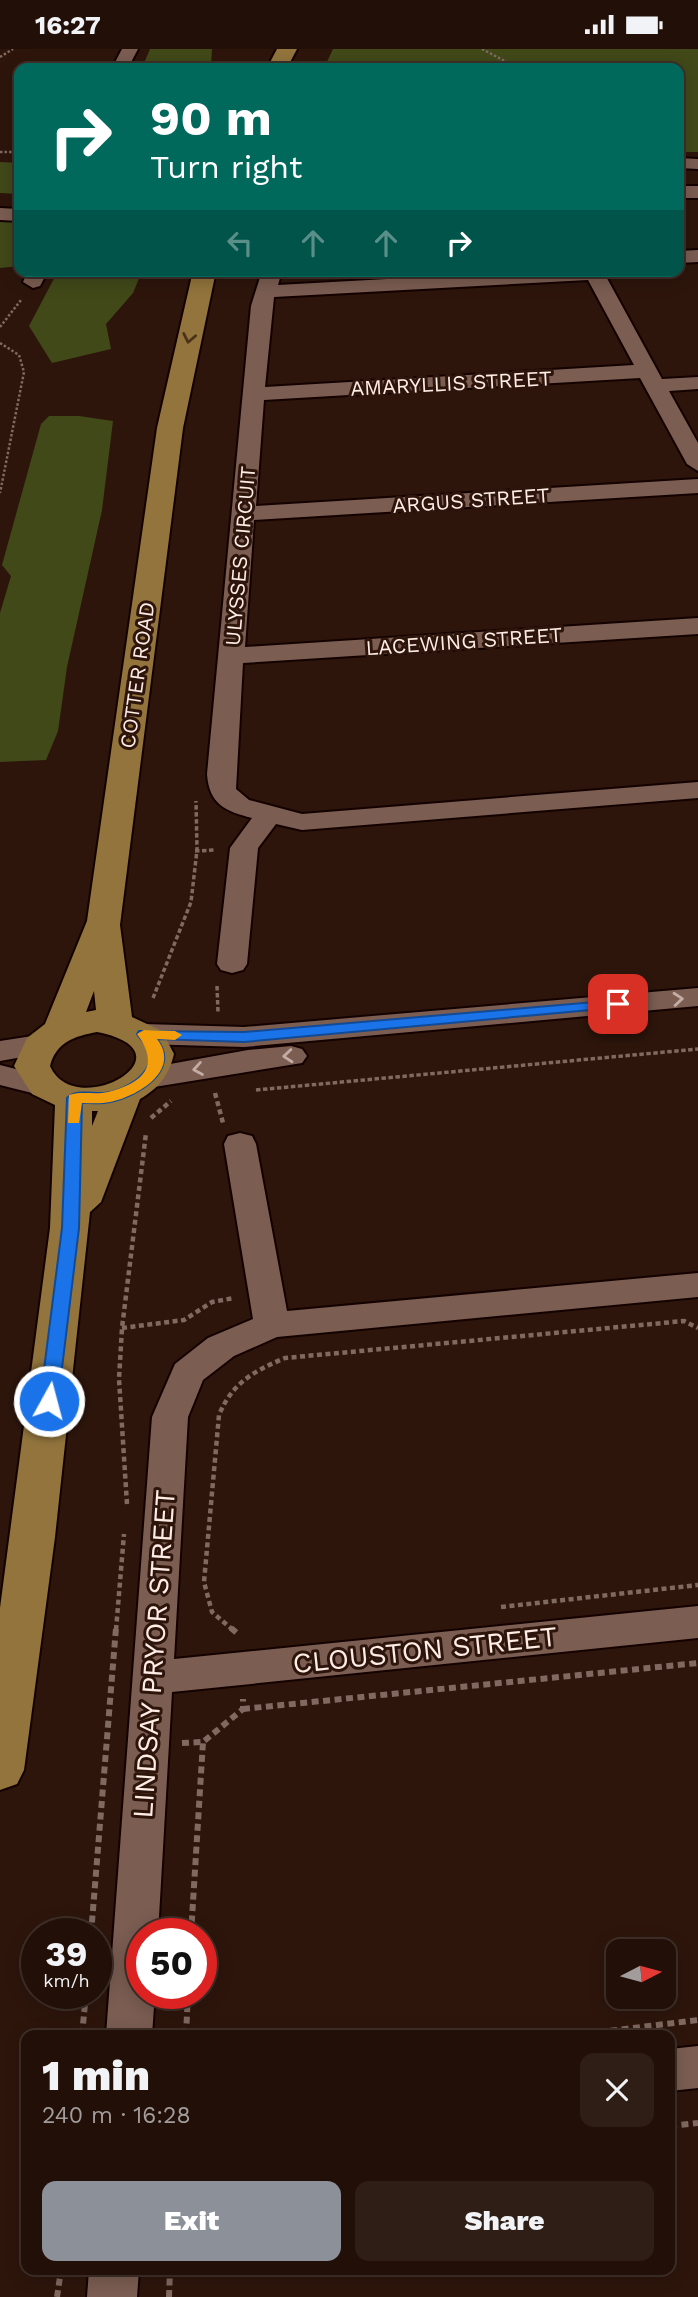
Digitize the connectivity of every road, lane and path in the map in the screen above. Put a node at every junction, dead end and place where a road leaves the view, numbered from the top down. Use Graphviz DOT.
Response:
graph roads {
  1 [pos="13,49"];
  2 [pos="482,49"];
  3 [pos="0,57"];
  4 [pos="509,63"];
  5 [pos="36,277"];
  6 [pos="183,277"];
  7 [pos="204,277"];
  8 [pos="412,277"];
  9 [pos="596,277"];
  10 [pos="267,281"];
  11 [pos="0,327"];
  12 [pos="0,343"];
  13 [pos="651,379"];
  14 [pos="698,383"];
  15 [pos="254,394"];
  16 [pos="170,428"];
  17 [pos="698,464"];
  18 [pos="698,486"];
  19 [pos="0,493"];
  20 [pos="243,514"];
  21 [pos="698,626"];
  22 [pos="231,656"];
  23 [pos="698,790"];
  24 [pos="195,794"];
  25 [pos="268,815"];
  26 [pos="104,921"];
  27 [pos="232,964"];
  28 [pos="698,997"];
  29 [pos="153,998"];
  30 [pos="698,1020"];
  31 [pos="130,1029"];
  32 [pos="50,1037"];
  33 [pos="698,1049"];
  34 [pos="0,1051"];
  35 [pos="0,1075"];
  36 [pos="136,1086"];
  37 [pos="256,1090"];
  38 [pos="59,1092"];
  39 [pos="183,1097"];
  40 [pos="240,1144"];
  41 [pos="70,1228"];
  42 [pos="698,1285"];
  43 [pos="272,1325"];
  44 [pos="698,1328"];
  45 [pos="127,1513"];
  46 [pos="125,1526"];
  47 [pos="698,1622"];
  48 [pos="239,1635"];
  49 [pos="698,1663"];
  50 [pos="152,1678"];
  51 [pos="243,1709"];
  52 [pos="202,1742"];
  53 [pos="0,1770"];
  54 [pos="92,1918"];
  55 [pos="192,1918"];
  56 [pos="84,2009"];
  57 [pos="187,2009"];
  58 [pos="698,2020"];
  59 [pos="82,2030"];
  60 [pos="129,2030"];
  61 [pos="186,2030"];
  62 [pos="617,2030"];
  63 [pos="698,2067"];
  64 [pos="675,2069"];
  65 [pos="698,2123"];
  66 [pos="675,2125"];
  67 [pos="60,2275"];
  68 [pos="114,2275"];
  69 [pos="170,2275"];
  70 [pos="57,2297"];
  71 [pos="112,2297"];
  72 [pos="169,2297"];
  1 -- 3 [label="path"];
  2 -- 4 [label="path"];
  5 -- 11 [label="path"];
  6 -- 16 [label="main road, COTTER ROAD"];
  7 -- 16 [label="main road, COTTER ROAD, one-way"];
  8 -- 10 [label="street"];
  9 -- 13 [label="street"];
  10 -- 15 [label="street, ULYSSES CIRCUIT"];
  12 -- 19 [label="path"];
  13 -- 14 [label="street, AMARYLLIS STREET"];
  13 -- 15 [label="street, AMARYLLIS STREET"];
  13 -- 17 [label="street"];
  15 -- 20 [label="street, ULYSSES CIRCUIT"];
  16 -- 26 [label="main road, COTTER ROAD"];
  18 -- 20 [label="street, ARGUS STREET"];
  20 -- 22 [label="street, ULYSSES CIRCUIT"];
  21 -- 22 [label="street, LACEWING STREET"];
  22 -- 25 [label="street, ULYSSES CIRCUIT"];
  23 -- 25 [label="street, ULYSSES CIRCUIT"];
  24 -- 29 [label="path"];
  25 -- 27 [label="street"];
  26 -- 31 [label="main road, COTTER ROAD"];
  26 -- 32 [label="main road, COTTER ROAD"];
  31 -- 28 [label="street, one-way"];
  30 -- 36 [label="street, one-way"];
  31 -- 32 [label="main road"];
  31 -- 36 [label="main road"];
  32 -- 34 [label="street"];
  32 -- 38 [label="main road"];
  33 -- 37 [label="path"];
  35 -- 38 [label="street"];
  36 -- 38 [label="main road"];
  36 -- 41 [label="main road"];
  38 -- 41 [label="main road"];
  39 -- 45 [label="path"];
  40 -- 43 [label="street"];
  41 -- 53 [label="main road"];
  42 -- 43 [label="street, LINDSAY PRYOR STREET"];
  43 -- 50 [label="street, LINDSAY PRYOR STREET"];
  44 -- 48 [label="path"];
  46 -- 54 [label="path"];
  47 -- 50 [label="street, CLOUSTON STREET"];
  49 -- 51 [label="path"];
  50 -- 60 [label="street, LINDSAY PRYOR STREET"];
  52 -- 55 [label="path"];
  56 -- 59 [label="path"];
  57 -- 61 [label="path"];
  58 -- 62 [label="path"];
  63 -- 64 [label="street"];
  65 -- 66 [label="path"];
  67 -- 70 [label="path"];
  68 -- 71 [label="street"];
  69 -- 72 [label="path"];
}
